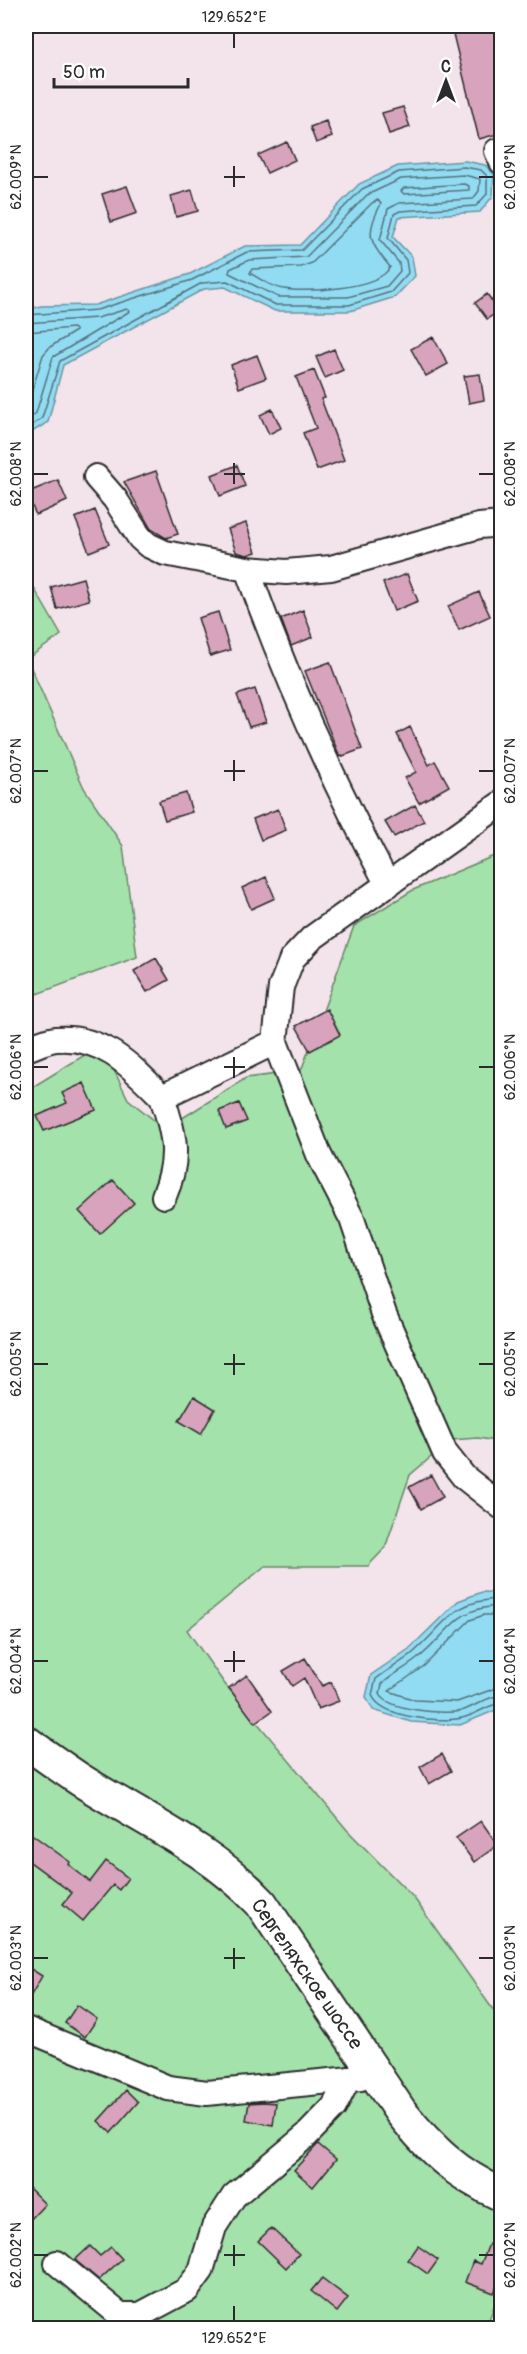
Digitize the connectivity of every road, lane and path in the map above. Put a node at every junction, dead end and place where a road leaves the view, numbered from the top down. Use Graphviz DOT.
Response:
graph roads {
  1 [pos="96,477"];
  2 [pos="501,524"];
  3 [pos="247,569"];
  4 [pos="501,803"];
  5 [pos="388,885"];
  6 [pos="275,1042"];
  7 [pos="26,1049"];
  8 [pos="162,1097"];
  9 [pos="164,1196"];
  10 [pos="501,1507"];
  11 [pos="26,1742"];
  12 [pos="26,2029"];
  13 [pos="379,2078"];
  14 [pos="348,2079"];
  15 [pos="501,2194"];
  16 [pos="57,2263"];
  1 -- 3 [label="street"];
  2 -- 3 [label="street"];
  3 -- 5 [label="street"];
  4 -- 5 [label="street"];
  5 -- 6 [label="street"];
  6 -- 8 [label="street"];
  6 -- 10 [label="street"];
  7 -- 8 [label="street"];
  8 -- 9 [label="street"];
  11 -- 13 [label="main road, Сергеляхское шоссе"];
  12 -- 14 [label="street"];
  13 -- 14 [label="street"];
  13 -- 15 [label="main road, Сергеляхское шоссе"];
  14 -- 16 [label="street"];
}
